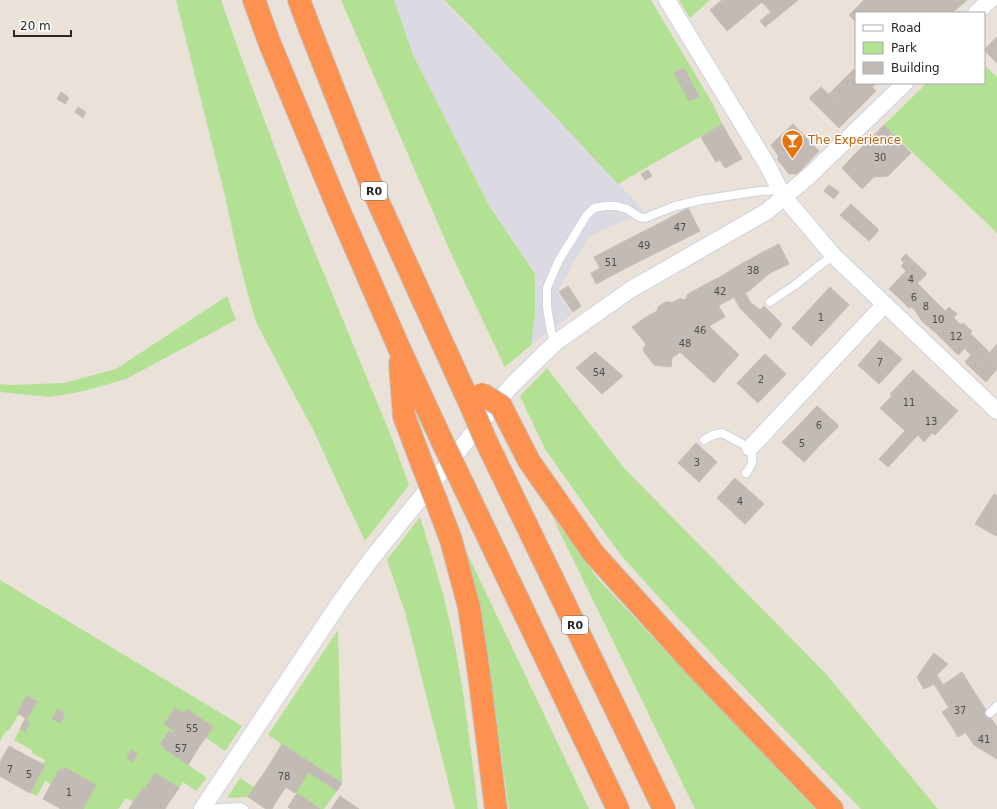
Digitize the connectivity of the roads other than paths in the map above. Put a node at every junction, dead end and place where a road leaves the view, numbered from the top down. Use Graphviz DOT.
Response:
graph roads {
  1 [pos="254,0"];
  2 [pos="299,0"];
  3 [pos="667,0"];
  4 [pos="990,0"];
  5 [pos="977,12"];
  6 [pos="904,84"];
  7 [pos="782,193"];
  8 [pos="833,255"];
  9 [pos="770,302"];
  10 [pos="884,305"];
  11 [pos="555,343"];
  12 [pos="400,350"];
  13 [pos="477,400"];
  14 [pos="997,411"];
  15 [pos="704,440"];
  16 [pos="750,448"];
  17 [pos="746,473"];
  18 [pos="997,706"];
  19 [pos="990,714"];
  20 [pos="202,809"];
  21 [pos="244,809"];
  22 [pos="496,809"];
  23 [pos="618,809"];
  24 [pos="664,809"];
  25 [pos="832,809"];
  1 -- 12 [label="highway"];
  2 -- 13 [label="highway, R0"];
  3 -- 7 [label="street"];
  4 -- 5 [label="street"];
  6 -- 7 [label="street"];
  7 -- 8 [label="street"];
  7 -- 11 [label="street"];
  7 -- 11 [label="lane"];
  8 -- 9 [label="lane"];
  8 -- 10 [label="street"];
  10 -- 14 [label="street"];
  10 -- 16 [label="street"];
  11 -- 20 [label="street"];
  12 -- 22 [label="highway, bridge"];
  12 -- 23 [label="highway, bridge"];
  13 -- 24 [label="highway, R0, bridge"];
  13 -- 25 [label="highway, bridge"];
  15 -- 16 [label="lane"];
  16 -- 17 [label="lane"];
  18 -- 19 [label="lane"];
  20 -- 21 [label="lane"];
}
